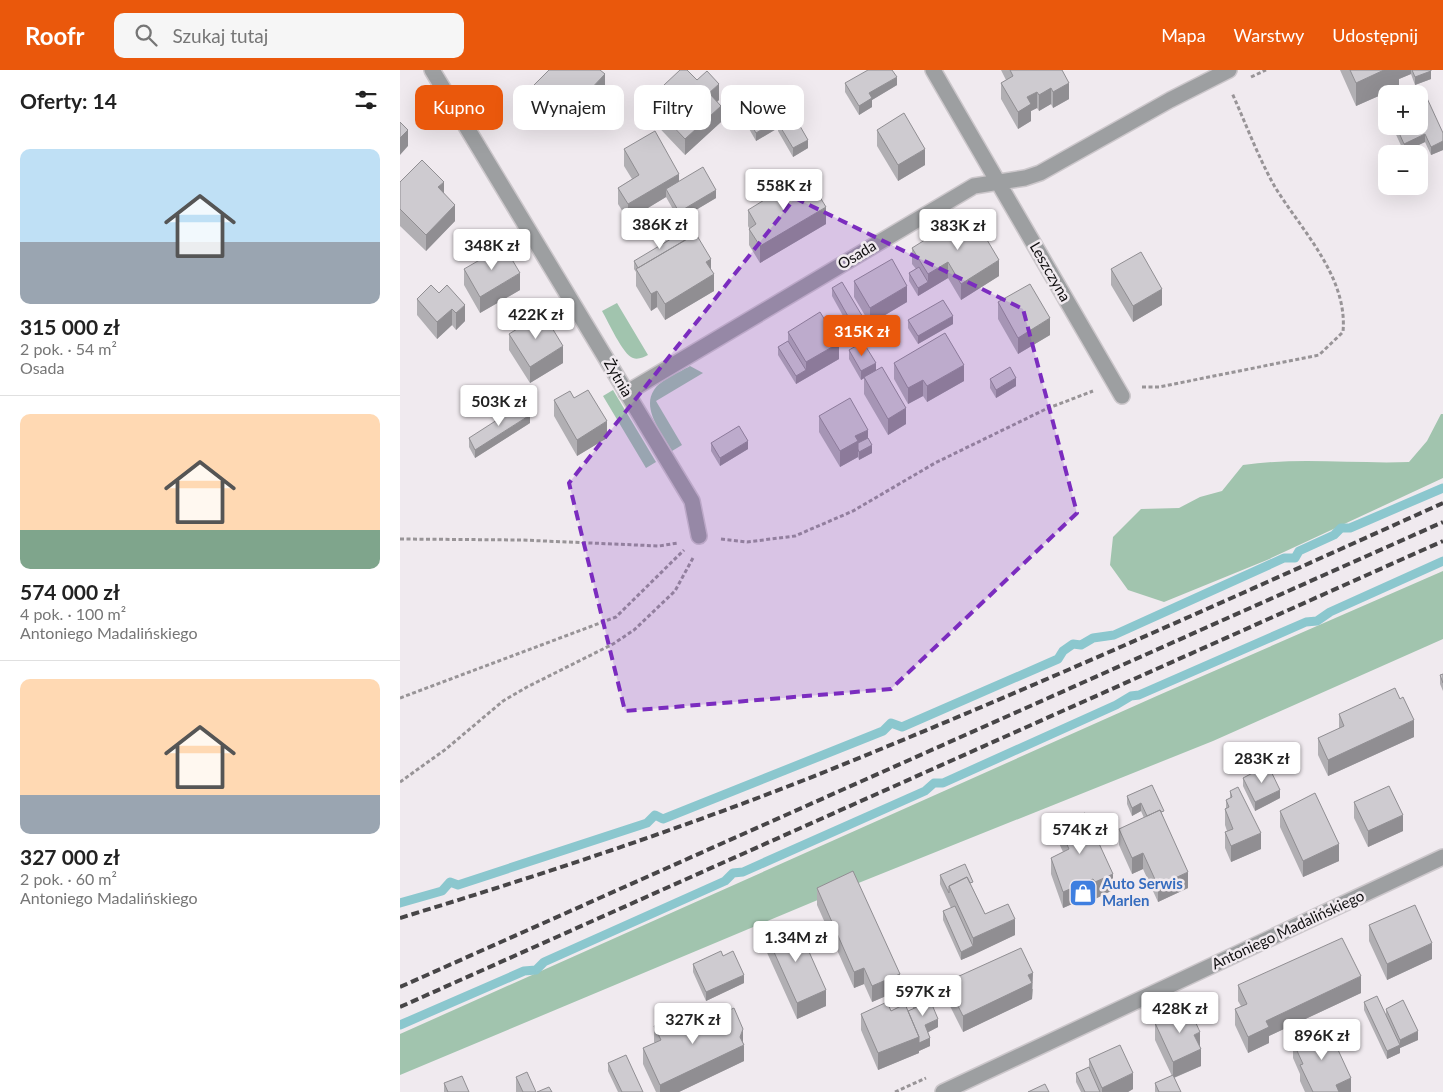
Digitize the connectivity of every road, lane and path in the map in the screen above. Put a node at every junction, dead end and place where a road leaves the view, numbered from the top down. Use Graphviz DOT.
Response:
graph roads {
  1 [pos="432,70"];
  2 [pos="933,70"];
  3 [pos="1227,71"];
  4 [pos="998,180"];
  5 [pos="1118,389"];
  6 [pos="626,393"];
  7 [pos="699,536"];
  8 [pos="400,539"];
  9 [pos="668,565"];
  10 [pos="400,698"];
  11 [pos="400,782"];
  12 [pos="1443,857"];
  13 [pos="943,1092"];
  1 -- 6 [label="street, Żytnia"];
  2 -- 4 [label="street, Leszczyna"];
  3 -- 4 [label="street, Osada"];
  3 -- 5 [label="path"];
  4 -- 5 [label="street, Leszczyna"];
  4 -- 6 [label="street, Osada"];
  5 -- 7 [label="path"];
  6 -- 7 [label="street, Żytnia"];
  7 -- 8 [label="path"];
  7 -- 11 [label="path"];
  9 -- 10 [label="path"];
  12 -- 13 [label="street, Antoniego Madalińskiego"];
}
